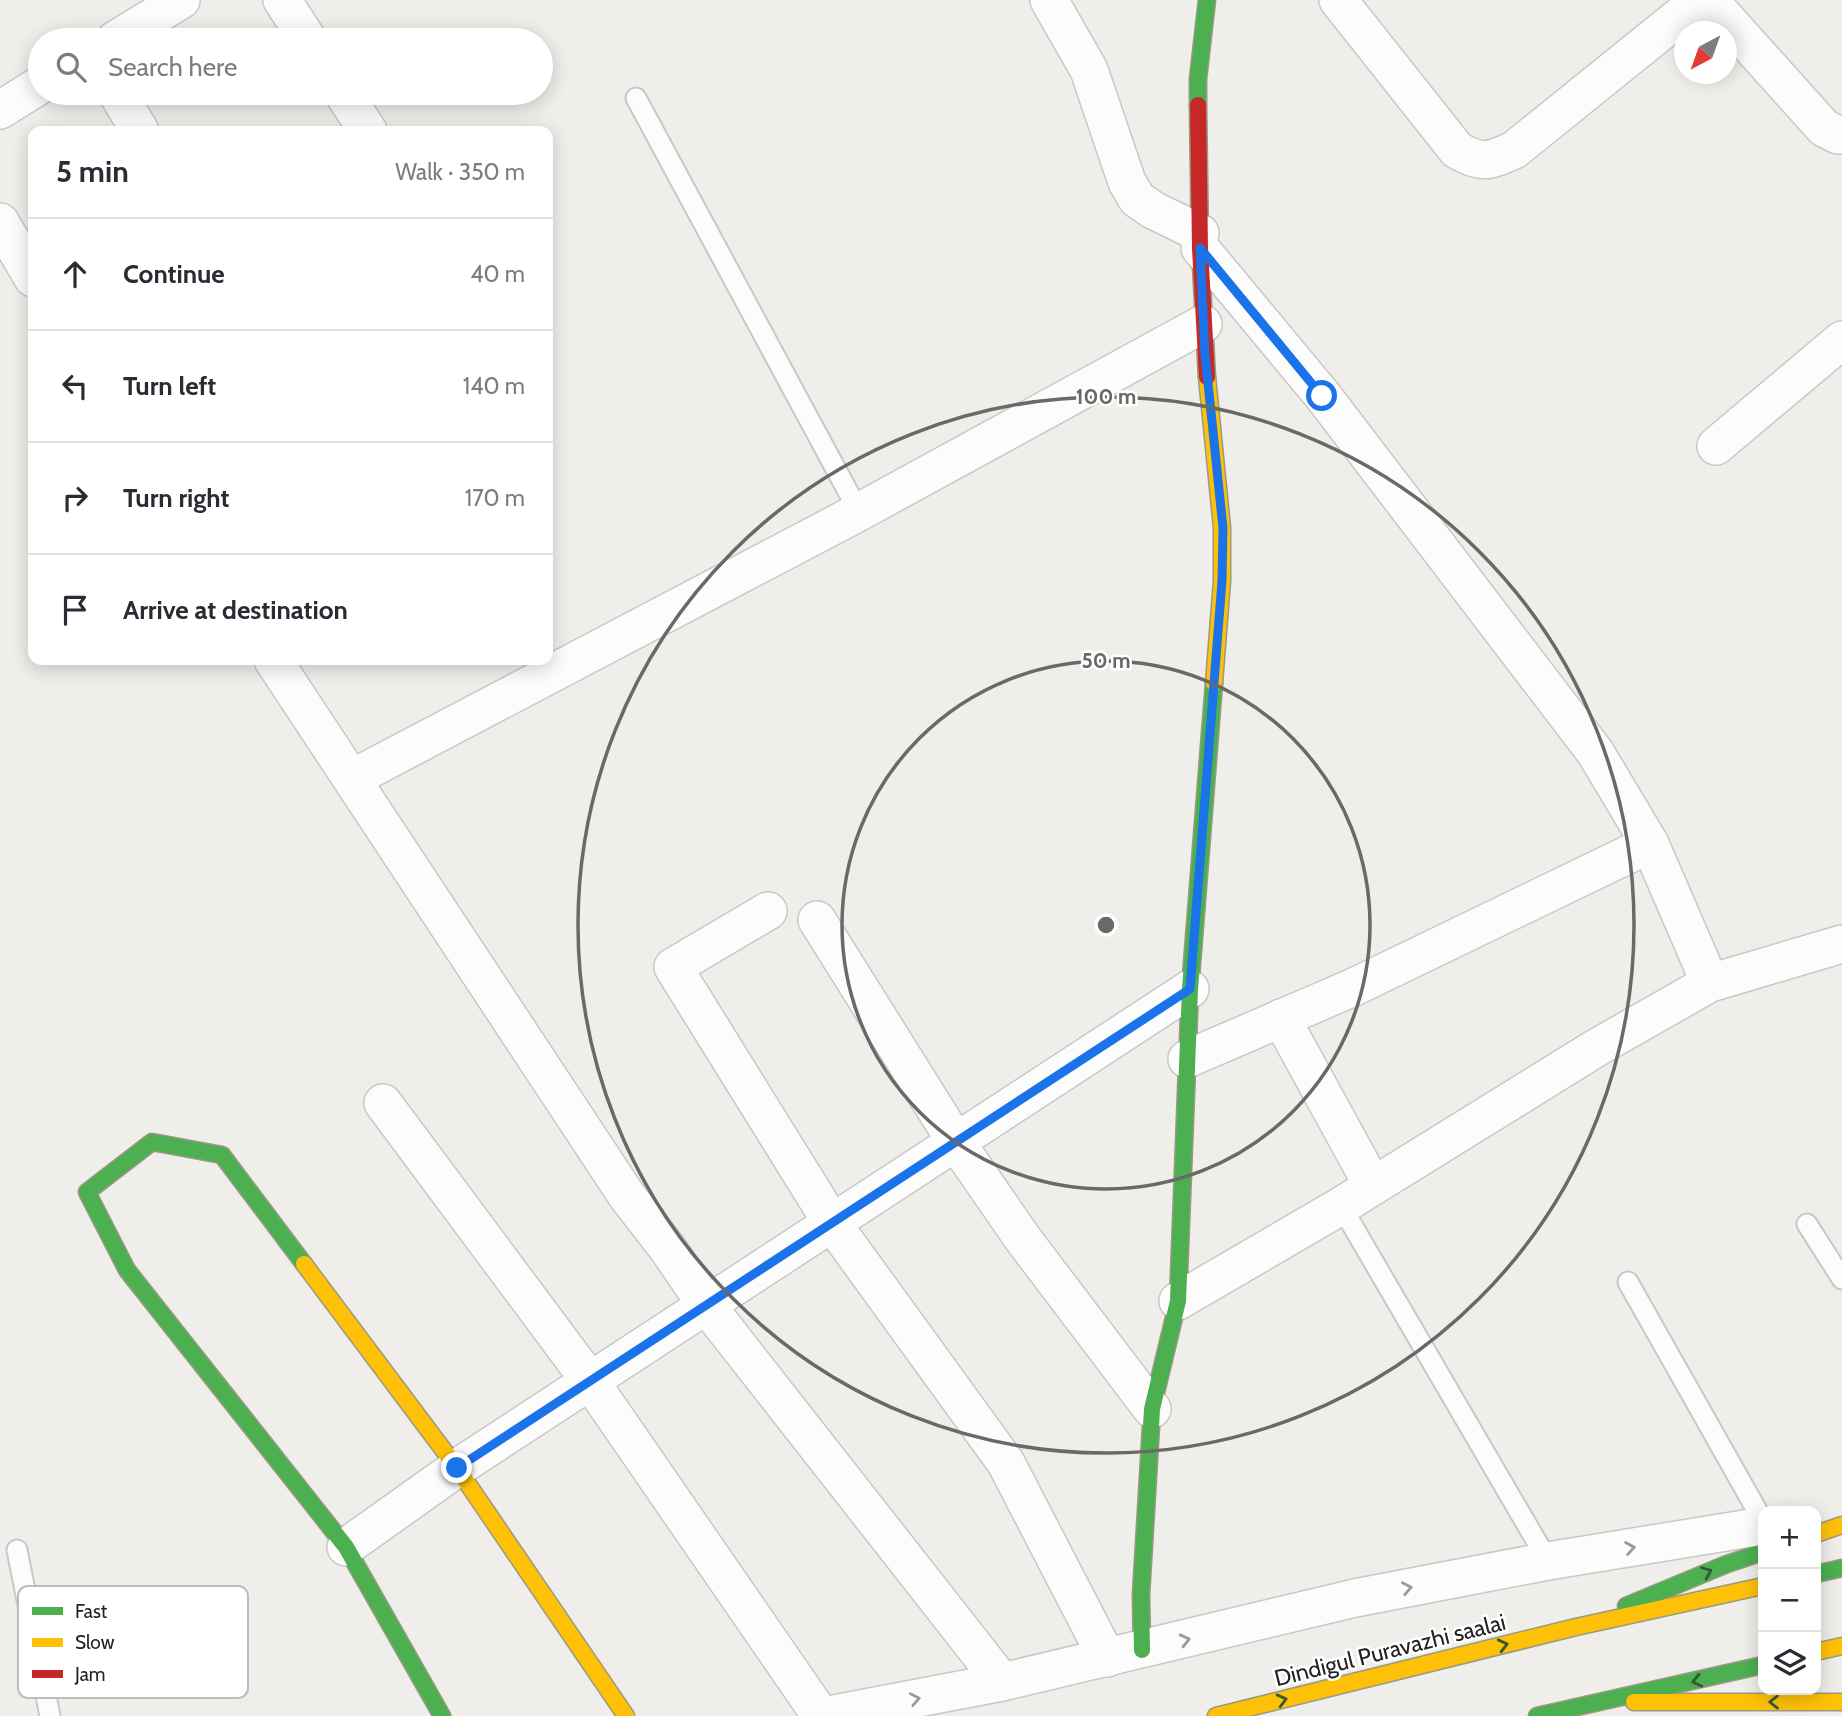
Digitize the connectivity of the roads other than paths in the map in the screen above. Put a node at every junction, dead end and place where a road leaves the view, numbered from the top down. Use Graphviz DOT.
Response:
graph roads {
  1 [pos="181,0"];
  2 [pos="282,0"];
  3 [pos="1049,0"];
  4 [pos="1207,0"];
  5 [pos="1338,0"];
  6 [pos="1700,0"];
  7 [pos="1709,0"];
  8 [pos="135,28"];
  9 [pos="300,28"];
  10 [pos="28,92"];
  11 [pos="636,99"];
  12 [pos="124,105"];
  13 [pos="351,105"];
  14 [pos="0,110"];
  15 [pos="137,126"];
  16 [pos="365,126"];
  17 [pos="1842,135"];
  18 [pos="0,222"];
  19 [pos="1200,241"];
  20 [pos="28,270"];
  21 [pos="1203,324"];
  22 [pos="1842,340"];
  23 [pos="1716,446"];
  24 [pos="859,512"];
  25 [pos="276,665"];
  26 [pos="353,778"];
  27 [pos="1650,844"];
  28 [pos="768,911"];
  29 [pos="817,920"];
  30 [pos="1842,944"];
  31 [pos="1710,983"];
  32 [pos="1190,989"];
  33 [pos="1282,1018"];
  34 [pos="1187,1059"];
  35 [pos="383,1103"];
  36 [pos="956,1142"];
  37 [pos="1373,1186"];
  38 [pos="1341,1206"];
  39 [pos="832,1223"];
  40 [pos="1807,1224"];
  41 [pos="1842,1279"];
  42 [pos="1628,1282"];
  43 [pos="1178,1301"];
  44 [pos="707,1306"];
  45 [pos="590,1381"];
  46 [pos="1152,1409"];
  47 [pos="457,1468"];
  48 [pos="1842,1513"];
  49 [pos="1758,1515"];
  50 [pos="1821,1516"];
  51 [pos="1758,1525"];
  52 [pos="1842,1525"];
  53 [pos="1821,1532"];
  54 [pos="346,1547"];
  55 [pos="17,1550"];
  56 [pos="1758,1554"];
  57 [pos="1548,1561"];
  58 [pos="1842,1568"];
  59 [pos="1821,1573"];
  60 [pos="24,1586"];
  61 [pos="1758,1587"];
  62 [pos="1576,1628"];
  63 [pos="1842,1646"];
  64 [pos="1142,1650"];
  65 [pos="1821,1652"];
  66 [pos="1107,1658"];
  67 [pos="1758,1666"];
  68 [pos="1002,1682"];
  69 [pos="46,1698"];
  70 [pos="1597,1702"];
  71 [pos="1842,1702"];
  72 [pos="50,1716"];
  73 [pos="442,1716"];
  74 [pos="626,1716"];
  75 [pos="822,1716"];
  76 [pos="1216,1716"];
  77 [pos="1537,1716"];
  1 -- 8 [label="street"];
  2 -- 9 [label="street"];
  3 -- 19 [label="street"];
  4 -- 19 [label="main road"];
  5 -- 6 [label="street"];
  7 -- 17 [label="street"];
  10 -- 14 [label="street"];
  11 -- 24 [label="lane"];
  12 -- 15 [label="street"];
  13 -- 16 [label="street"];
  18 -- 20 [label="street"];
  19 -- 21 [label="main road"];
  19 -- 27 [label="street"];
  21 -- 24 [label="street"];
  21 -- 32 [label="main road"];
  22 -- 23 [label="street"];
  24 -- 26 [label="street"];
  25 -- 26 [label="street"];
  26 -- 44 [label="street"];
  27 -- 31 [label="street"];
  27 -- 33 [label="street"];
  28 -- 39 [label="street"];
  29 -- 36 [label="street"];
  30 -- 31 [label="street"];
  31 -- 37 [label="street"];
  32 -- 34 [label="main road"];
  32 -- 36 [label="street"];
  33 -- 34 [label="street"];
  33 -- 37 [label="street"];
  34 -- 43 [label="main road"];
  35 -- 45 [label="street"];
  36 -- 39 [label="street"];
  36 -- 46 [label="street"];
  37 -- 38 [label="street"];
  38 -- 43 [label="street"];
  38 -- 57 [label="lane"];
  39 -- 44 [label="street"];
  39 -- 66 [label="street"];
  40 -- 41 [label="lane"];
  42 -- 49 [label="lane"];
  43 -- 46 [label="main road"];
  44 -- 45 [label="street"];
  44 -- 68 [label="street"];
  45 -- 47 [label="street"];
  45 -- 75 [label="street"];
  46 -- 64 [label="main road"];
  47 -- 54 [label="street"];
  47 -- 54 [label="main road"];
  47 -- 74 [label="main road"];
  48 -- 50 [label="street"];
  57 -- 51 [label="street, one-way"];
  52 -- 53 [label="main road"];
  54 -- 73 [label="main road"];
  55 -- 60 [label="lane"];
  62 -- 56 [label="main road, one-way"];
  64 -- 57 [label="street, one-way"];
  58 -- 59 [label="main road"];
  61 -- 62 [label="main road"];
  76 -- 62 [label="main road, Dindigul Puravazhi saalai, one-way"];
  63 -- 65 [label="main road"];
  64 -- 66 [label="street"];
  66 -- 68 [label="street"];
  67 -- 70 [label="main road, one-way"];
  75 -- 68 [label="street, one-way"];
  69 -- 72 [label="lane"];
  71 -- 70 [label="main road, one-way"];
  70 -- 77 [label="main road"];
}
